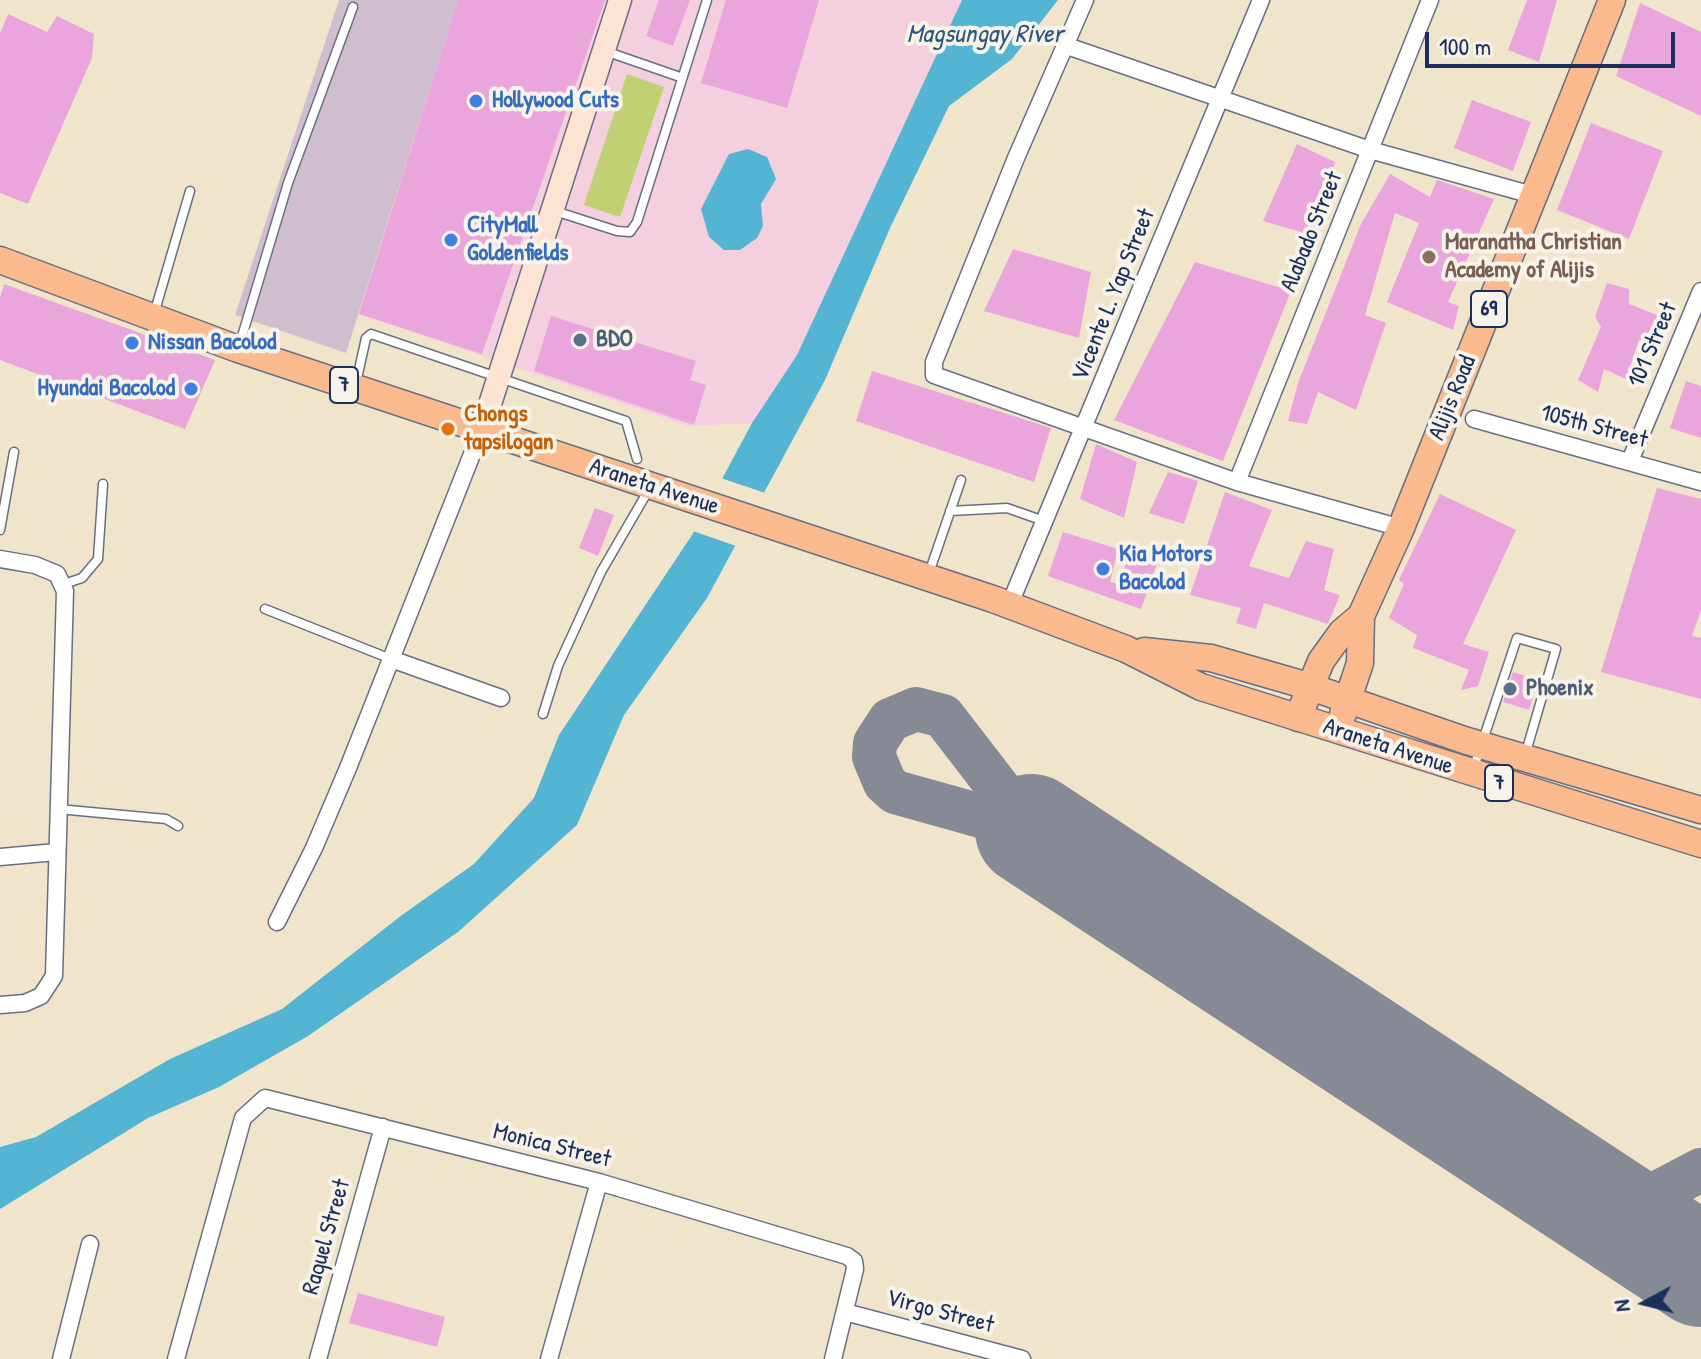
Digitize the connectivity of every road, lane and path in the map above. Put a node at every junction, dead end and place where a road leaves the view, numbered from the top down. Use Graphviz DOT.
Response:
graph roads {
  1 [pos="620,0"];
  2 [pos="707,0"];
  3 [pos="1085,0"];
  4 [pos="1261,0"];
  5 [pos="1430,0"];
  6 [pos="1612,0"];
  7 [pos="353,7"];
  8 [pos="1067,46"];
  9 [pos="604,51"];
  10 [pos="680,77"];
  11 [pos="1222,97"];
  12 [pos="1370,150"];
  13 [pos="190,191"];
  14 [pos="1536,196"];
  15 [pos="553,210"];
  16 [pos="0,260"];
  17 [pos="1701,291"];
  18 [pos="153,318"];
  19 [pos="238,349"];
  20 [pos="499,378"];
  21 [pos="355,389"];
  22 [pos="1474,419"];
  23 [pos="482,429"];
  24 [pos="1084,430"];
  25 [pos="14,452"];
  26 [pos="637,459"];
  27 [pos="1630,461"];
  28 [pos="961,480"];
  29 [pos="1237,482"];
  30 [pos="1701,482"];
  31 [pos="103,484"];
  32 [pos="650,487"];
  33 [pos="950,511"];
  34 [pos="1044,521"];
  35 [pos="1401,528"];
  36 [pos="0,530"];
  37 [pos="0,559"];
  38 [pos="927,578"];
  39 [pos="64,584"];
  40 [pos="1009,606"];
  41 [pos="265,609"];
  42 [pos="1361,616"];
  43 [pos="1126,649"];
  44 [pos="391,659"];
  45 [pos="1308,686"];
  46 [pos="501,698"];
  47 [pos="1348,699"];
  48 [pos="543,714"];
  49 [pos="1298,718"];
  50 [pos="1337,732"];
  51 [pos="1484,746"];
  52 [pos="1524,759"];
  53 [pos="1471,775"];
  54 [pos="1700,807"];
  55 [pos="57,809"];
  56 [pos="178,826"];
  57 [pos="1694,842"];
  58 [pos="56,852"];
  59 [pos="0,857"];
  60 [pos="277,922"];
  61 [pos="0,1005"];
  62 [pos="383,1127"];
  63 [pos="599,1182"];
  64 [pos="90,1244"];
  65 [pos="845,1312"];
  66 [pos="61,1359"];
  67 [pos="176,1359"];
  68 [pos="318,1359"];
  69 [pos="549,1359"];
  70 [pos="833,1359"];
  71 [pos="1022,1359"];
  1 -- 9 [label="street"];
  2 -- 10 [label="lane"];
  3 -- 8 [label="street"];
  4 -- 11 [label="street, Vicente L. Yap Street"];
  5 -- 12 [label="street, Alabado Street"];
  6 -- 14 [label="main road, Alijis Road / 69"];
  7 -- 19 [label="lane"];
  8 -- 11 [label="street"];
  8 -- 24 [label="street"];
  9 -- 10 [label="lane"];
  9 -- 15 [label="street"];
  10 -- 15 [label="lane"];
  11 -- 12 [label="street"];
  11 -- 24 [label="street, Vicente L. Yap Street"];
  12 -- 14 [label="street"];
  12 -- 29 [label="street, Alabado Street"];
  13 -- 18 [label="lane"];
  14 -- 35 [label="main road, Alijis Road / 69"];
  15 -- 20 [label="street"];
  16 -- 18 [label="main road, Araneta Avenue / 7"];
  17 -- 27 [label="street, 101 Street"];
  18 -- 19 [label="main road, Araneta Avenue / 7"];
  19 -- 21 [label="main road, Araneta Avenue / 7"];
  20 -- 21 [label="lane"];
  20 -- 23 [label="street"];
  20 -- 26 [label="lane"];
  21 -- 23 [label="main road, Araneta Avenue / 7"];
  22 -- 27 [label="street, 105th Street"];
  23 -- 32 [label="main road, Araneta Avenue / 7"];
  23 -- 44 [label="street"];
  24 -- 29 [label="street"];
  24 -- 34 [label="street, Vicente L. Yap Street"];
  25 -- 36 [label="lane"];
  27 -- 30 [label="street, 105th Street"];
  28 -- 33 [label="lane"];
  29 -- 35 [label="street"];
  31 -- 39 [label="lane"];
  32 -- 38 [label="main road, Araneta Avenue / 7"];
  32 -- 48 [label="lane"];
  33 -- 34 [label="lane"];
  33 -- 38 [label="lane"];
  34 -- 40 [label="street, Vicente L. Yap Street"];
  35 -- 42 [label="main road, Alijis Road / 69"];
  37 -- 39 [label="street"];
  38 -- 40 [label="main road, Araneta Avenue / 7"];
  39 -- 55 [label="street"];
  40 -- 43 [label="main road, Araneta Avenue / 7"];
  41 -- 44 [label="lane"];
  42 -- 45 [label="main road, Alijis Road / 69"];
  42 -- 47 [label="main road, Alijis Road / 69"];
  43 -- 45 [label="main road, Araneta Avenue / 7"];
  43 -- 49 [label="main road, Araneta Avenue / 7"];
  44 -- 46 [label="street"];
  44 -- 60 [label="street"];
  45 -- 47 [label="main road, Araneta Avenue / 7"];
  45 -- 49 [label="main road, Alijis Road / 69"];
  47 -- 50 [label="main road, Alijis Road / 69"];
  47 -- 51 [label="main road, Araneta Avenue / 7"];
  49 -- 50 [label="main road, Araneta Avenue / 7"];
  50 -- 53 [label="main road, Araneta Avenue / 7"];
  51 -- 52 [label="main road, Araneta Avenue / 7"];
  51 -- 52 [label="lane"];
  51 -- 53 [label="lane"];
  52 -- 54 [label="main road, Araneta Avenue / 7"];
  53 -- 57 [label="main road, Araneta Avenue / 7"];
  54 -- 57 [label="street"];
  55 -- 56 [label="lane"];
  55 -- 58 [label="street"];
  58 -- 59 [label="street"];
  58 -- 61 [label="street"];
  62 -- 63 [label="street, Monica Street"];
  62 -- 67 [label="street, Monica Street"];
  62 -- 68 [label="street, Raquel Street"];
  63 -- 65 [label="street, Monica Street"];
  63 -- 69 [label="street"];
  64 -- 66 [label="street"];
  65 -- 70 [label="street"];
  65 -- 71 [label="street, Virgo Street"];
}
